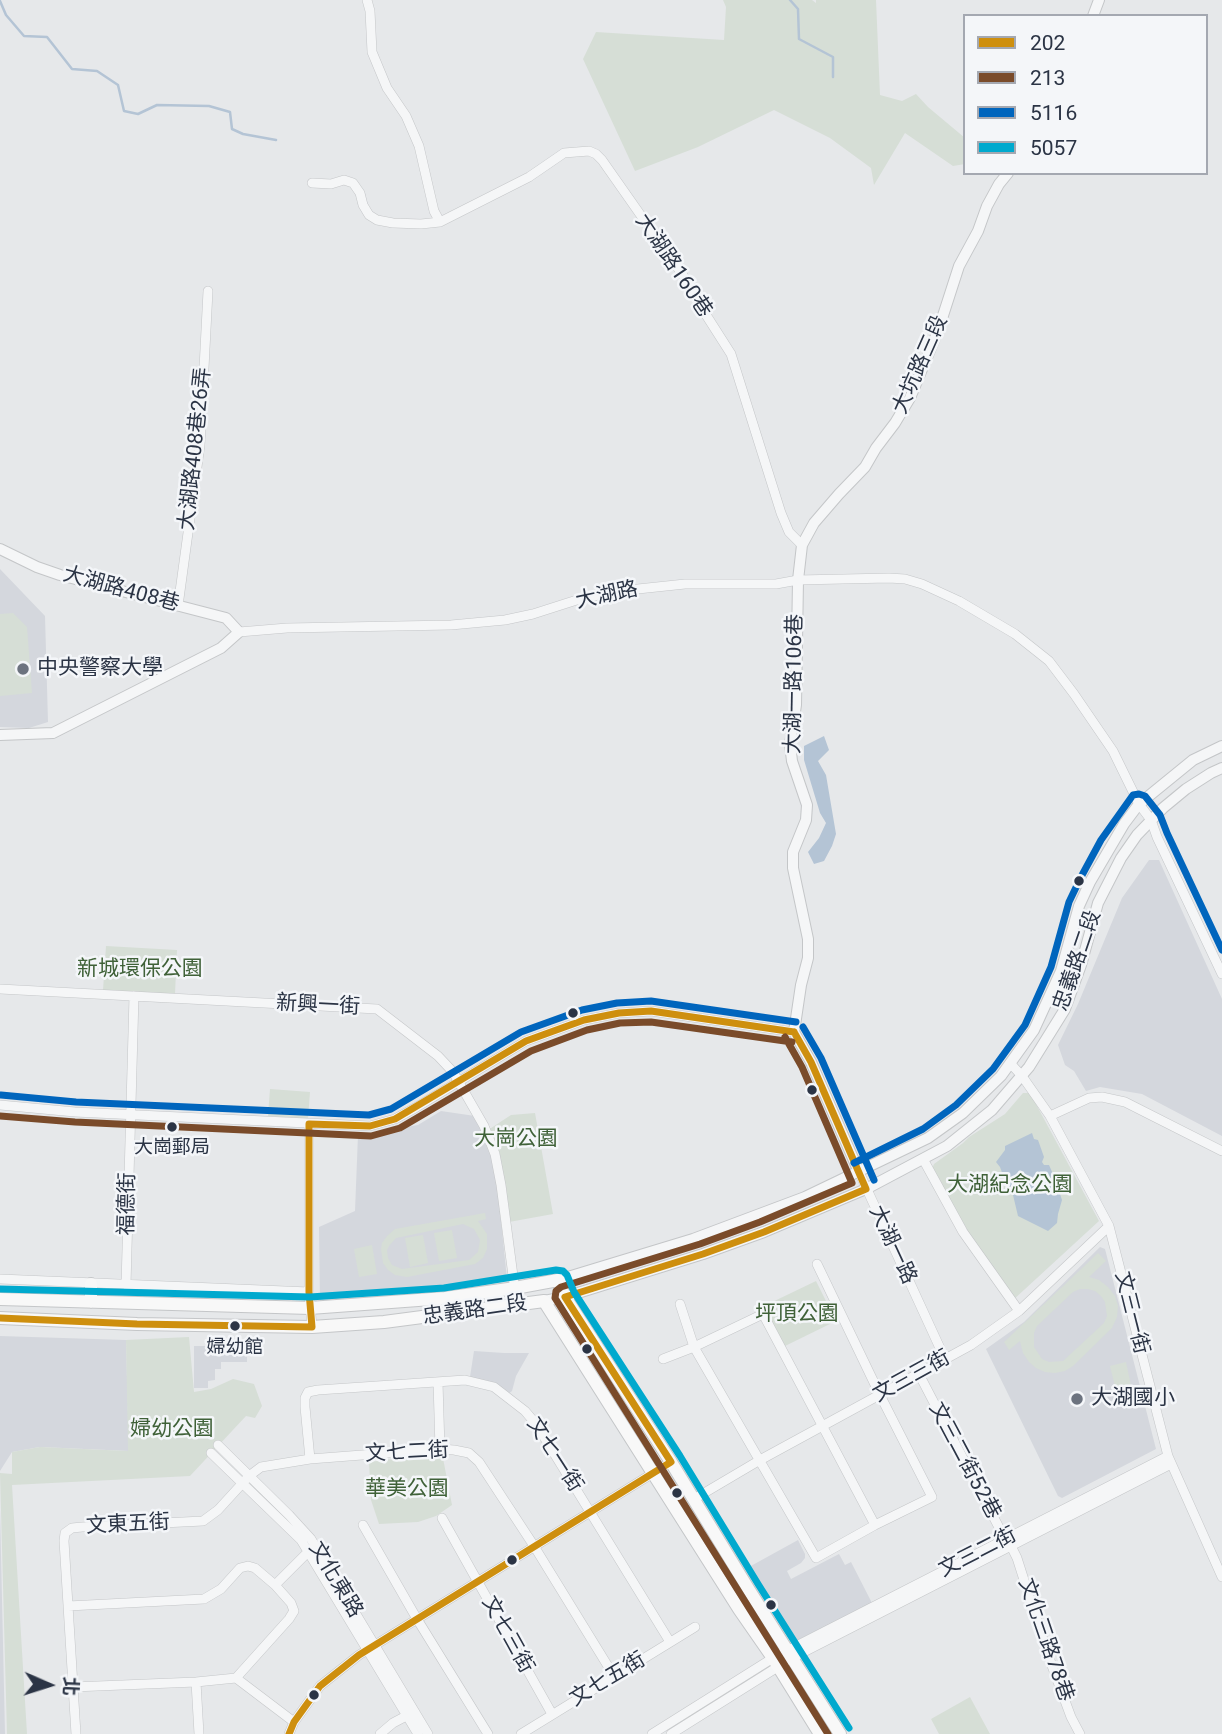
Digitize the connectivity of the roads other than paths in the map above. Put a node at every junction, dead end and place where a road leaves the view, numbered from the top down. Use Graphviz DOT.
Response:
graph roads {
  1 [pos="368,0"];
  2 [pos="1006,175"];
  3 [pos="312,183"];
  4 [pos="440,222"];
  5 [pos="208,291"];
  6 [pos="802,545"];
  7 [pos="0,549"];
  8 [pos="797,580"];
  9 [pos="178,606"];
  10 [pos="239,632"];
  11 [pos="0,735"];
  12 [pos="1222,746"];
  13 [pos="1222,768"];
  14 [pos="1139,804"];
  15 [pos="1151,820"];
  16 [pos="1222,974"];
  17 [pos="0,989"];
  18 [pos="134,996"];
  19 [pos="794,1032"];
  20 [pos="1010,1063"];
  21 [pos="1021,1076"];
  22 [pos="458,1082"];
  23 [pos="0,1105"];
  24 [pos="130,1115"];
  25 [pos="1050,1116"];
  26 [pos="309,1124"];
  27 [pos="1222,1151"];
  28 [pos="923,1159"];
  29 [pos="859,1171"];
  30 [pos="866,1189"];
  31 [pos="1109,1226"];
  32 [pos="817,1264"];
  33 [pos="0,1279"];
  34 [pos="558,1280"];
  35 [pos="92,1284"];
  36 [pos="126,1285"];
  37 [pos="514,1288"];
  38 [pos="309,1292"];
  39 [pos="565,1297"];
  40 [pos="0,1299"];
  41 [pos="544,1301"];
  42 [pos="91,1302"];
  43 [pos="680,1304"];
  44 [pos="517,1306"];
  45 [pos="310,1308"];
  46 [pos="1019,1311"];
  47 [pos="0,1318"];
  48 [pos="312,1327"];
  49 [pos="694,1347"];
  50 [pos="663,1359"];
  51 [pos="945,1359"];
  52 [pos="919,1374"];
  53 [pos="438,1382"];
  54 [pos="880,1395"];
  55 [pos="822,1427"];
  56 [pos="218,1444"];
  57 [pos="440,1449"];
  58 [pos="211,1453"];
  59 [pos="310,1459"];
  60 [pos="760,1460"];
  61 [pos="1170,1460"];
  62 [pos="671,1462"];
  63 [pos="653,1473"];
  64 [pos="246,1479"];
  65 [pos="694,1499"];
  66 [pos="590,1512"];
  67 [pos="442,1518"];
  68 [pos="362,1525"];
  69 [pos="874,1525"];
  70 [pos="1008,1543"];
  71 [pos="534,1546"];
  72 [pos="311,1548"];
  73 [pos="1222,1577"];
  74 [pos="477,1582"];
  75 [pos="275,1585"];
  76 [pos="68,1606"];
  77 [pos="417,1619"];
  78 [pos="695,1627"];
  79 [pos="670,1642"];
  80 [pos="371,1647"];
  81 [pos="790,1654"];
  82 [pos="775,1662"];
  83 [pos="614,1676"];
  84 [pos="236,1678"];
  85 [pos="196,1682"];
  86 [pos="73,1687"];
  87 [pos="411,1713"];
  88 [pos="552,1714"];
  89 [pos="295,1723"];
  90 [pos="76,1734"];
  91 [pos="199,1734"];
  92 [pos="289,1734"];
  93 [pos="380,1734"];
  94 [pos="418,1734"];
  95 [pos="428,1734"];
  96 [pos="488,1734"];
  97 [pos="521,1734"];
  98 [pos="652,1734"];
  99 [pos="671,1734"];
  100 [pos="820,1734"];
  101 [pos="840,1734"];
  102 [pos="1080,1734"];
  1 -- 4 [label="street"];
  2 -- 6 [label="street, 大坑路三段"];
  3 -- 4 [label="street"];
  4 -- 6 [label="street, 大湖路160巷"];
  5 -- 9 [label="street, 大湖路408巷26弄"];
  6 -- 8 [label="street, 大坑路三段"];
  7 -- 9 [label="street, 大湖路408巷"];
  8 -- 10 [label="street, 大湖路"];
  8 -- 14 [label="street, 大湖路"];
  8 -- 19 [label="street, 大湖一路106巷"];
  9 -- 10 [label="street, 大湖路408巷"];
  10 -- 11 [label="street"];
  12 -- 14 [label="street, 忠義路二段"];
  13 -- 15 [label="street, 忠義路二段"];
  14 -- 15 [label="street, 大湖路"];
  14 -- 20 [label="street, 忠義路二段"];
  15 -- 16 [label="street, 大湖路"];
  15 -- 21 [label="street, 忠義路二段"];
  17 -- 18 [label="street, 新興一街"];
  18 -- 22 [label="street, 新興一街"];
  18 -- 24 [label="street, 福德街"];
  19 -- 22 [label="street"];
  19 -- 29 [label="street, 大湖一路"];
  20 -- 21 [label="street, 文三一街"];
  20 -- 29 [label="street, 忠義路二段"];
  21 -- 25 [label="street, 文三一街"];
  21 -- 28 [label="street, 忠義路二段"];
  22 -- 26 [label="street"];
  22 -- 37 [label="street, 新興一街"];
  23 -- 24 [label="street"];
  24 -- 26 [label="street"];
  24 -- 36 [label="street, 福德街"];
  25 -- 27 [label="street"];
  25 -- 31 [label="street, 文三一街"];
  26 -- 38 [label="street"];
  28 -- 30 [label="street, 忠義路二段"];
  28 -- 46 [label="street"];
  29 -- 30 [label="street, 大湖一路"];
  29 -- 34 [label="street, 忠義路二段"];
  30 -- 39 [label="street, 忠義路二段"];
  30 -- 51 [label="street, 大湖一路"];
  31 -- 46 [label="street, 文三三街"];
  31 -- 61 [label="street, 文三一街"];
  32 -- 54 [label="street"];
  33 -- 35 [label="street"];
  34 -- 37 [label="main road, 忠義路二段"];
  34 -- 39 [label="main road"];
  34 -- 41 [label="main road"];
  35 -- 36 [label="street"];
  35 -- 42 [label="main road"];
  36 -- 38 [label="street"];
  37 -- 44 [label="street, 新興一街"];
  37 -- 45 [label="main road, 忠義路二段"];
  38 -- 45 [label="street"];
  39 -- 41 [label="street, 忠義路二段"];
  39 -- 62 [label="main road"];
  40 -- 42 [label="main road, 忠義路二段"];
  41 -- 44 [label="main road, 忠義路二段"];
  41 -- 63 [label="main road"];
  42 -- 45 [label="main road, 忠義路二段"];
  43 -- 49 [label="street"];
  44 -- 48 [label="main road, 忠義路二段"];
  45 -- 48 [label="street"];
  46 -- 51 [label="street, 文三三街"];
  47 -- 48 [label="main road, 忠義路二段"];
  49 -- 50 [label="street"];
  49 -- 55 [label="street"];
  49 -- 60 [label="street"];
  51 -- 52 [label="street, 文三三街"];
  52 -- 54 [label="street, 文三三街"];
  52 -- 70 [label="street, 文三二街52巷"];
  53 -- 57 [label="street"];
  53 -- 59 [label="street, 文七一街"];
  53 -- 66 [label="street, 文七一街"];
  54 -- 55 [label="street, 文三三街"];
  54 -- 69 [label="street"];
  55 -- 60 [label="street, 文三三街"];
  55 -- 69 [label="street"];
  56 -- 64 [label="street, 文化東路"];
  57 -- 59 [label="street, 文七二街"];
  57 -- 71 [label="street, 文七二街"];
  58 -- 64 [label="street, 文化東路"];
  59 -- 64 [label="street, 文七二街"];
  60 -- 65 [label="street, 文三三街"];
  60 -- 69 [label="street"];
  61 -- 70 [label="street, 文三二街"];
  61 -- 73 [label="street, 文三一街"];
  62 -- 63 [label="street"];
  62 -- 65 [label="main road"];
  63 -- 66 [label="street"];
  63 -- 82 [label="main road"];
  64 -- 72 [label="street, 文化東路"];
  64 -- 76 [label="street, 文東五街"];
  65 -- 81 [label="main road"];
  66 -- 71 [label="street"];
  66 -- 79 [label="street, 文七一街"];
  67 -- 74 [label="street, 文七三街"];
  68 -- 77 [label="street"];
  70 -- 81 [label="street, 文三二街"];
  70 -- 102 [label="street, 文化三路78巷"];
  71 -- 74 [label="street"];
  71 -- 83 [label="street, 文七二街"];
  72 -- 75 [label="street"];
  72 -- 80 [label="street, 文化東路"];
  74 -- 77 [label="street"];
  74 -- 88 [label="street, 文七三街"];
  75 -- 76 [label="street"];
  75 -- 84 [label="street"];
  76 -- 86 [label="street, 文東五街"];
  77 -- 80 [label="street"];
  77 -- 96 [label="street"];
  78 -- 79 [label="street, 文七五街"];
  79 -- 83 [label="street, 文七五街"];
  80 -- 87 [label="street, 文化東路"];
  80 -- 89 [label="street"];
  81 -- 82 [label="street, 文三二街"];
  81 -- 101 [label="main road"];
  82 -- 98 [label="street"];
  82 -- 99 [label="street"];
  82 -- 100 [label="main road"];
  83 -- 88 [label="street, 文七五街"];
  84 -- 85 [label="street"];
  84 -- 89 [label="street"];
  85 -- 86 [label="street"];
  85 -- 91 [label="street"];
  86 -- 90 [label="street, 文東五街"];
  87 -- 93 [label="street"];
  87 -- 94 [label="street, 文化東路"];
  87 -- 95 [label="street, 文化東路"];
  88 -- 97 [label="street, 文七五街"];
  89 -- 92 [label="street"];
}
